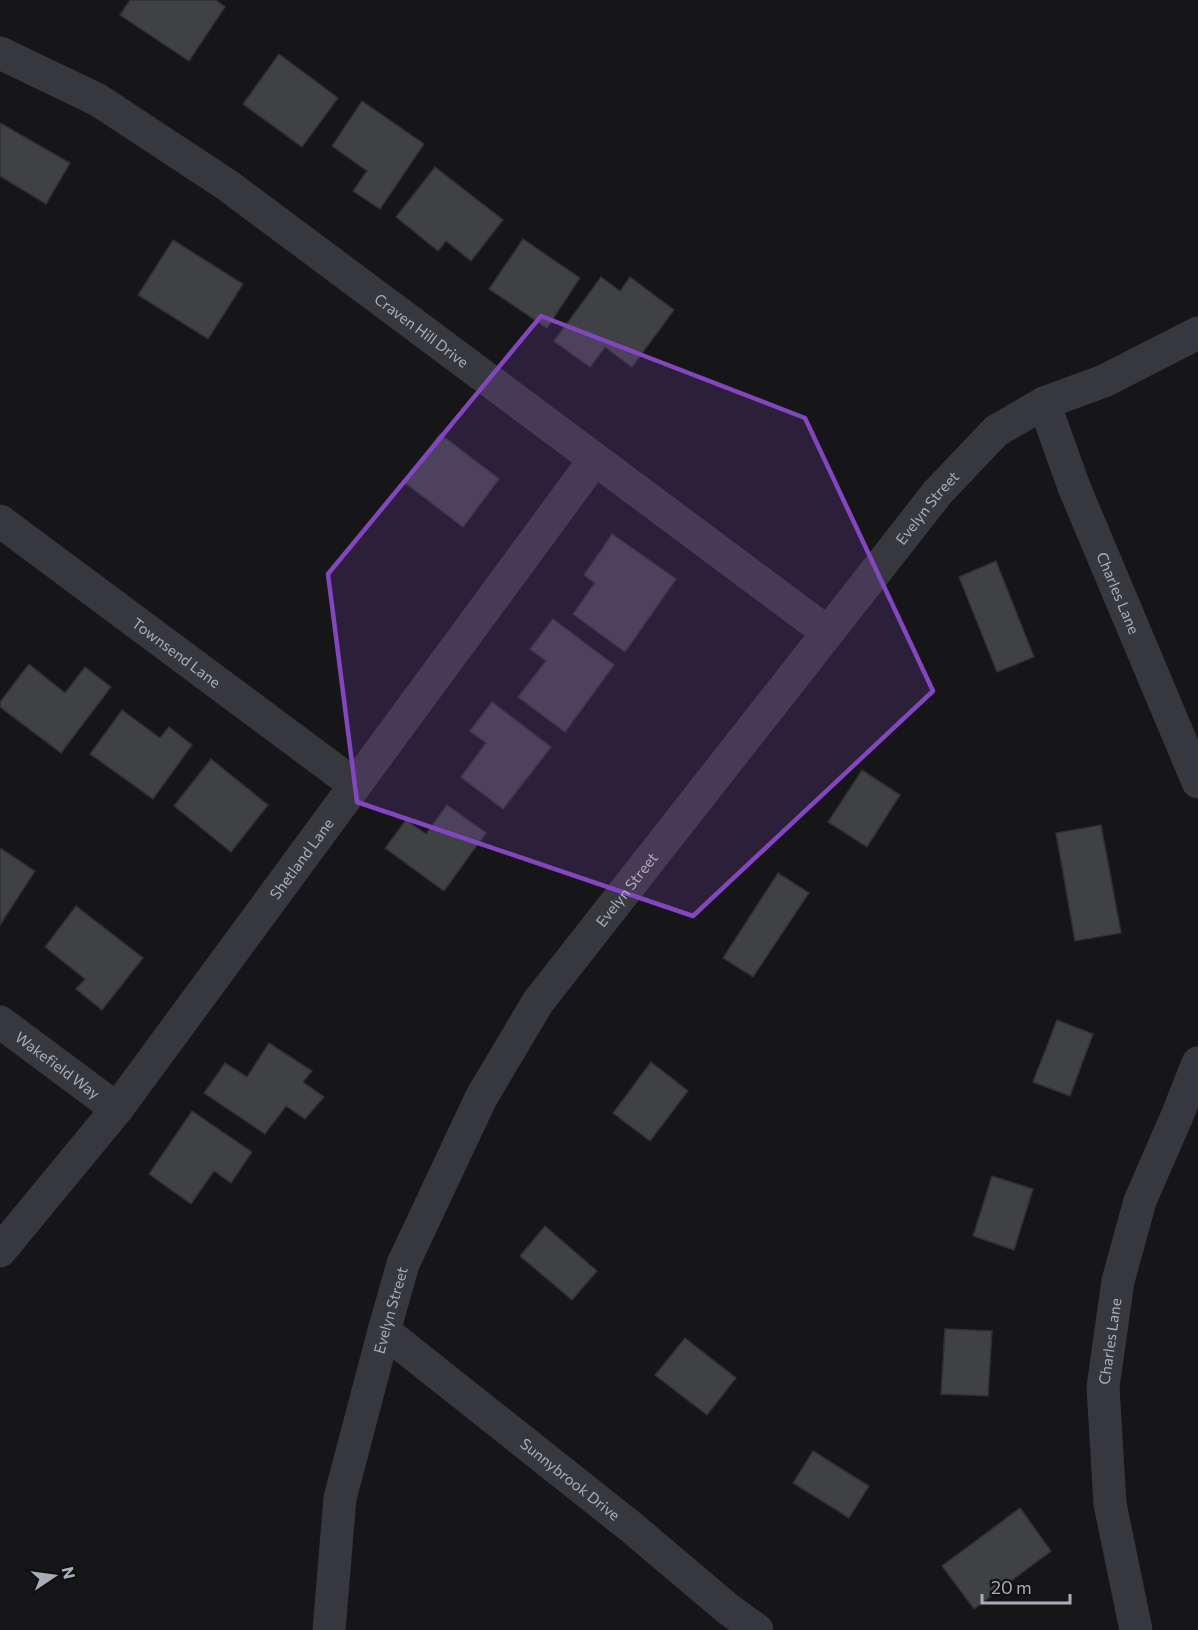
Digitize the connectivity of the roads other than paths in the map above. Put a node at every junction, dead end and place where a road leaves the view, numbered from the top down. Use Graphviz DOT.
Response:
graph roads {
  1 [pos="0,53"];
  2 [pos="1198,333"];
  3 [pos="1044,403"];
  4 [pos="595,459"];
  5 [pos="0,521"];
  6 [pos="827,633"];
  7 [pos="1198,782"];
  8 [pos="355,785"];
  9 [pos="0,1022"];
  10 [pos="1198,1063"];
  11 [pos="117,1108"];
  12 [pos="0,1251"];
  13 [pos="384,1331"];
  14 [pos="329,1630"];
  15 [pos="757,1630"];
  16 [pos="1136,1630"];
  1 -- 4 [label="street, Craven Hill Drive"];
  2 -- 3 [label="street, Evelyn Street"];
  3 -- 6 [label="street, Evelyn Street"];
  3 -- 7 [label="street, Charles Lane"];
  4 -- 6 [label="street, Craven Hill Drive"];
  4 -- 8 [label="street, Shetland Lane"];
  5 -- 8 [label="street, Townsend Lane"];
  6 -- 13 [label="street, Evelyn Street"];
  8 -- 11 [label="street, Shetland Lane"];
  9 -- 11 [label="street, Wakefield Way"];
  10 -- 16 [label="street, Charles Lane"];
  11 -- 12 [label="street, Shetland Lane"];
  13 -- 14 [label="street, Evelyn Street"];
  13 -- 15 [label="street, Sunnybrook Drive"];
}
